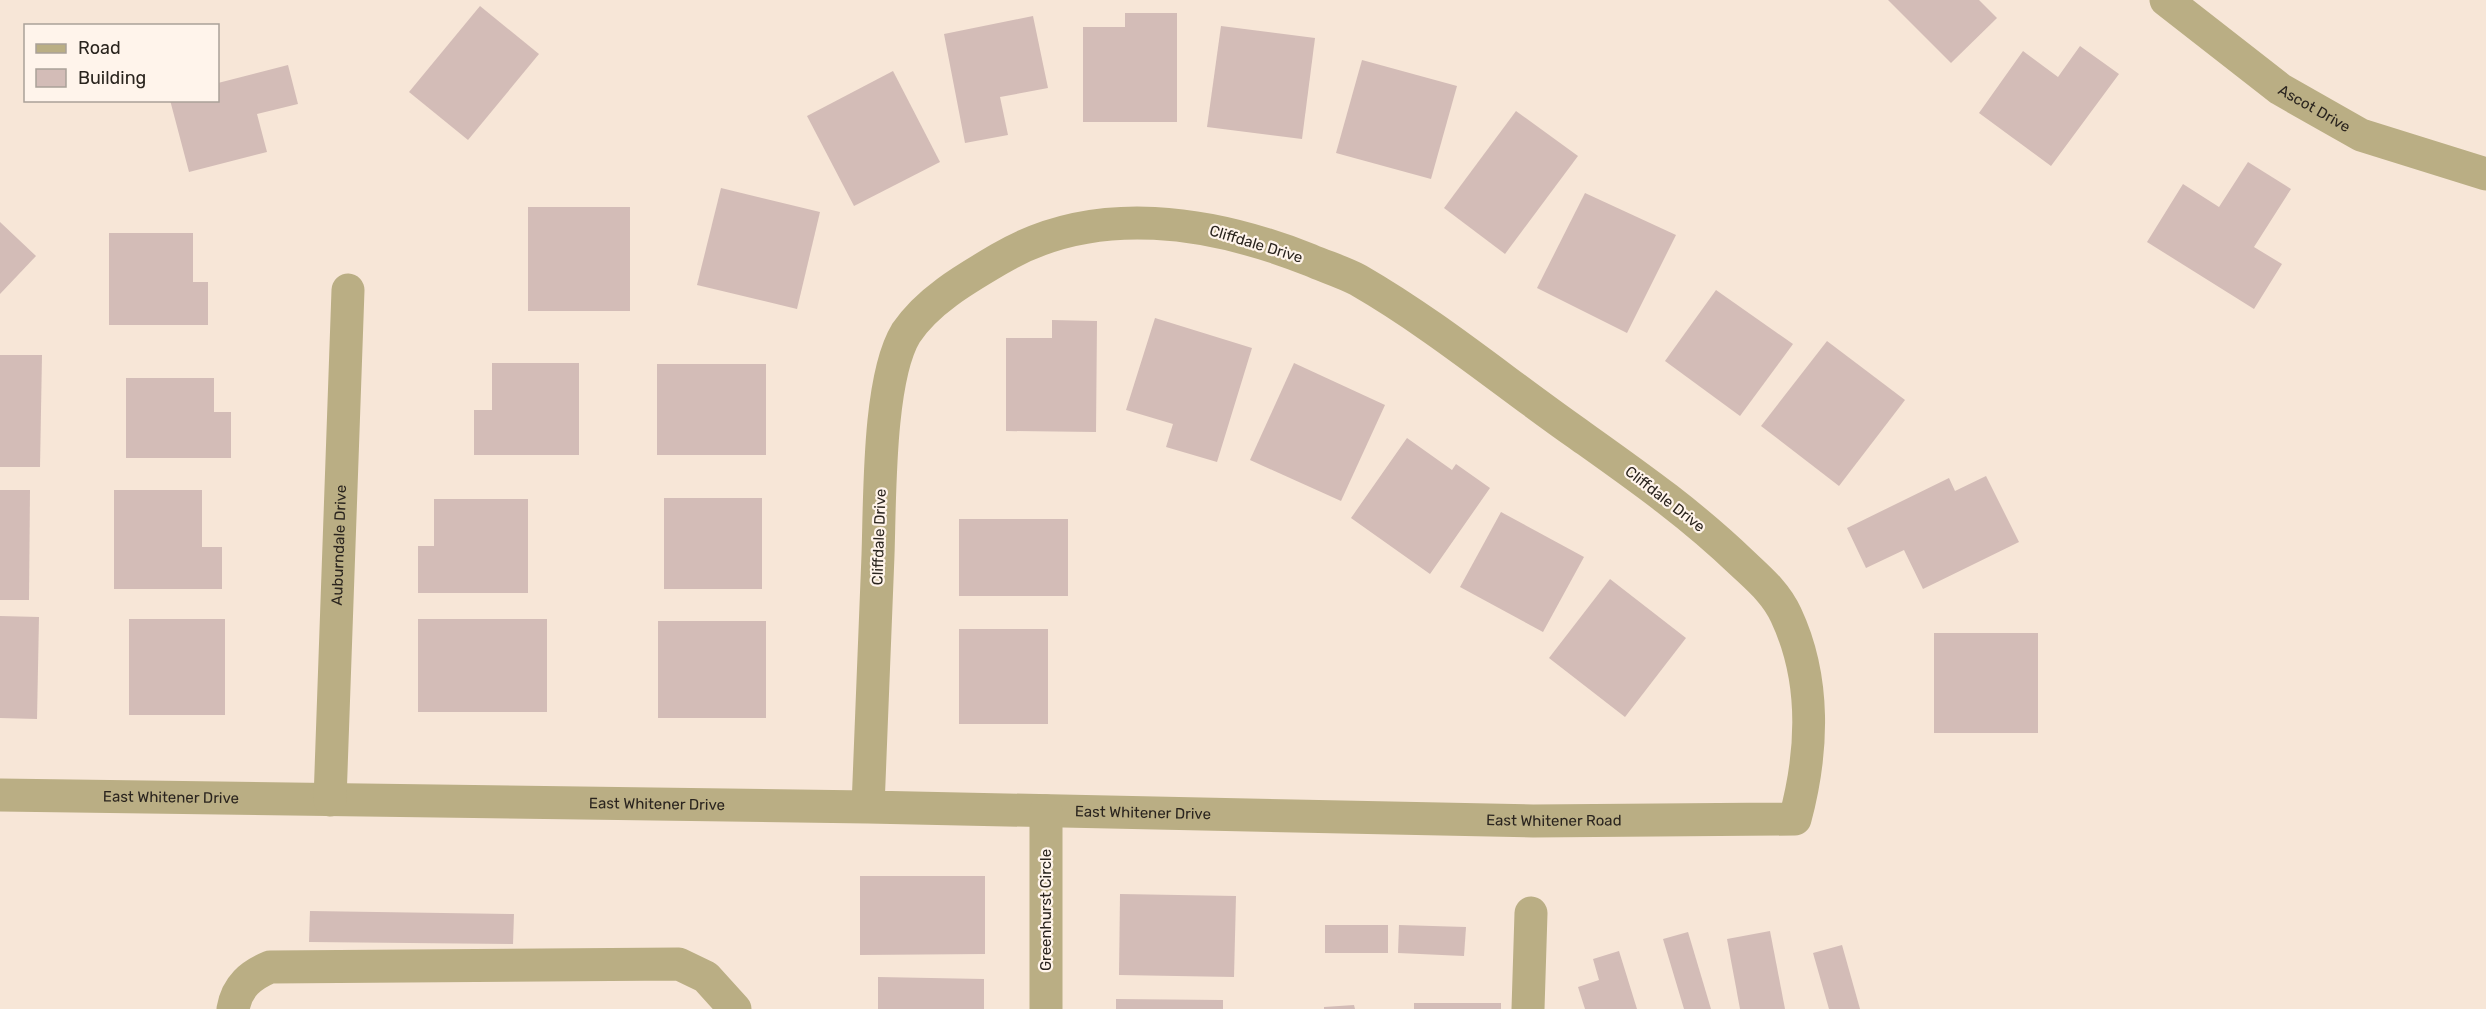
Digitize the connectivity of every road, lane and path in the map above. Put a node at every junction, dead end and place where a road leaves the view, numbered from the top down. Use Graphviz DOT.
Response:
graph roads {
  1 [pos="2166,0"];
  2 [pos="2486,174"];
  3 [pos="348,290"];
  4 [pos="0,795"];
  5 [pos="330,800"];
  6 [pos="868,807"];
  7 [pos="1047,811"];
  8 [pos="1313,818"];
  9 [pos="1796,819"];
  10 [pos="1531,913"];
  11 [pos="233,1009"];
  12 [pos="735,1009"];
  13 [pos="1046,1009"];
  14 [pos="1528,1009"];
  1 -- 2 [label="street, Ascot Drive"];
  3 -- 5 [label="street, Auburndale Drive"];
  4 -- 5 [label="street, East Whitener Drive"];
  5 -- 6 [label="street, East Whitener Drive"];
  6 -- 7 [label="street, East Whitener Drive"];
  6 -- 9 [label="street, Cliffdale Drive"];
  7 -- 8 [label="street, East Whitener Drive"];
  7 -- 13 [label="street, Greenhurst Circle"];
  8 -- 9 [label="street, East Whitener Road"];
  10 -- 14 [label="street"];
  11 -- 12 [label="street"];
}
